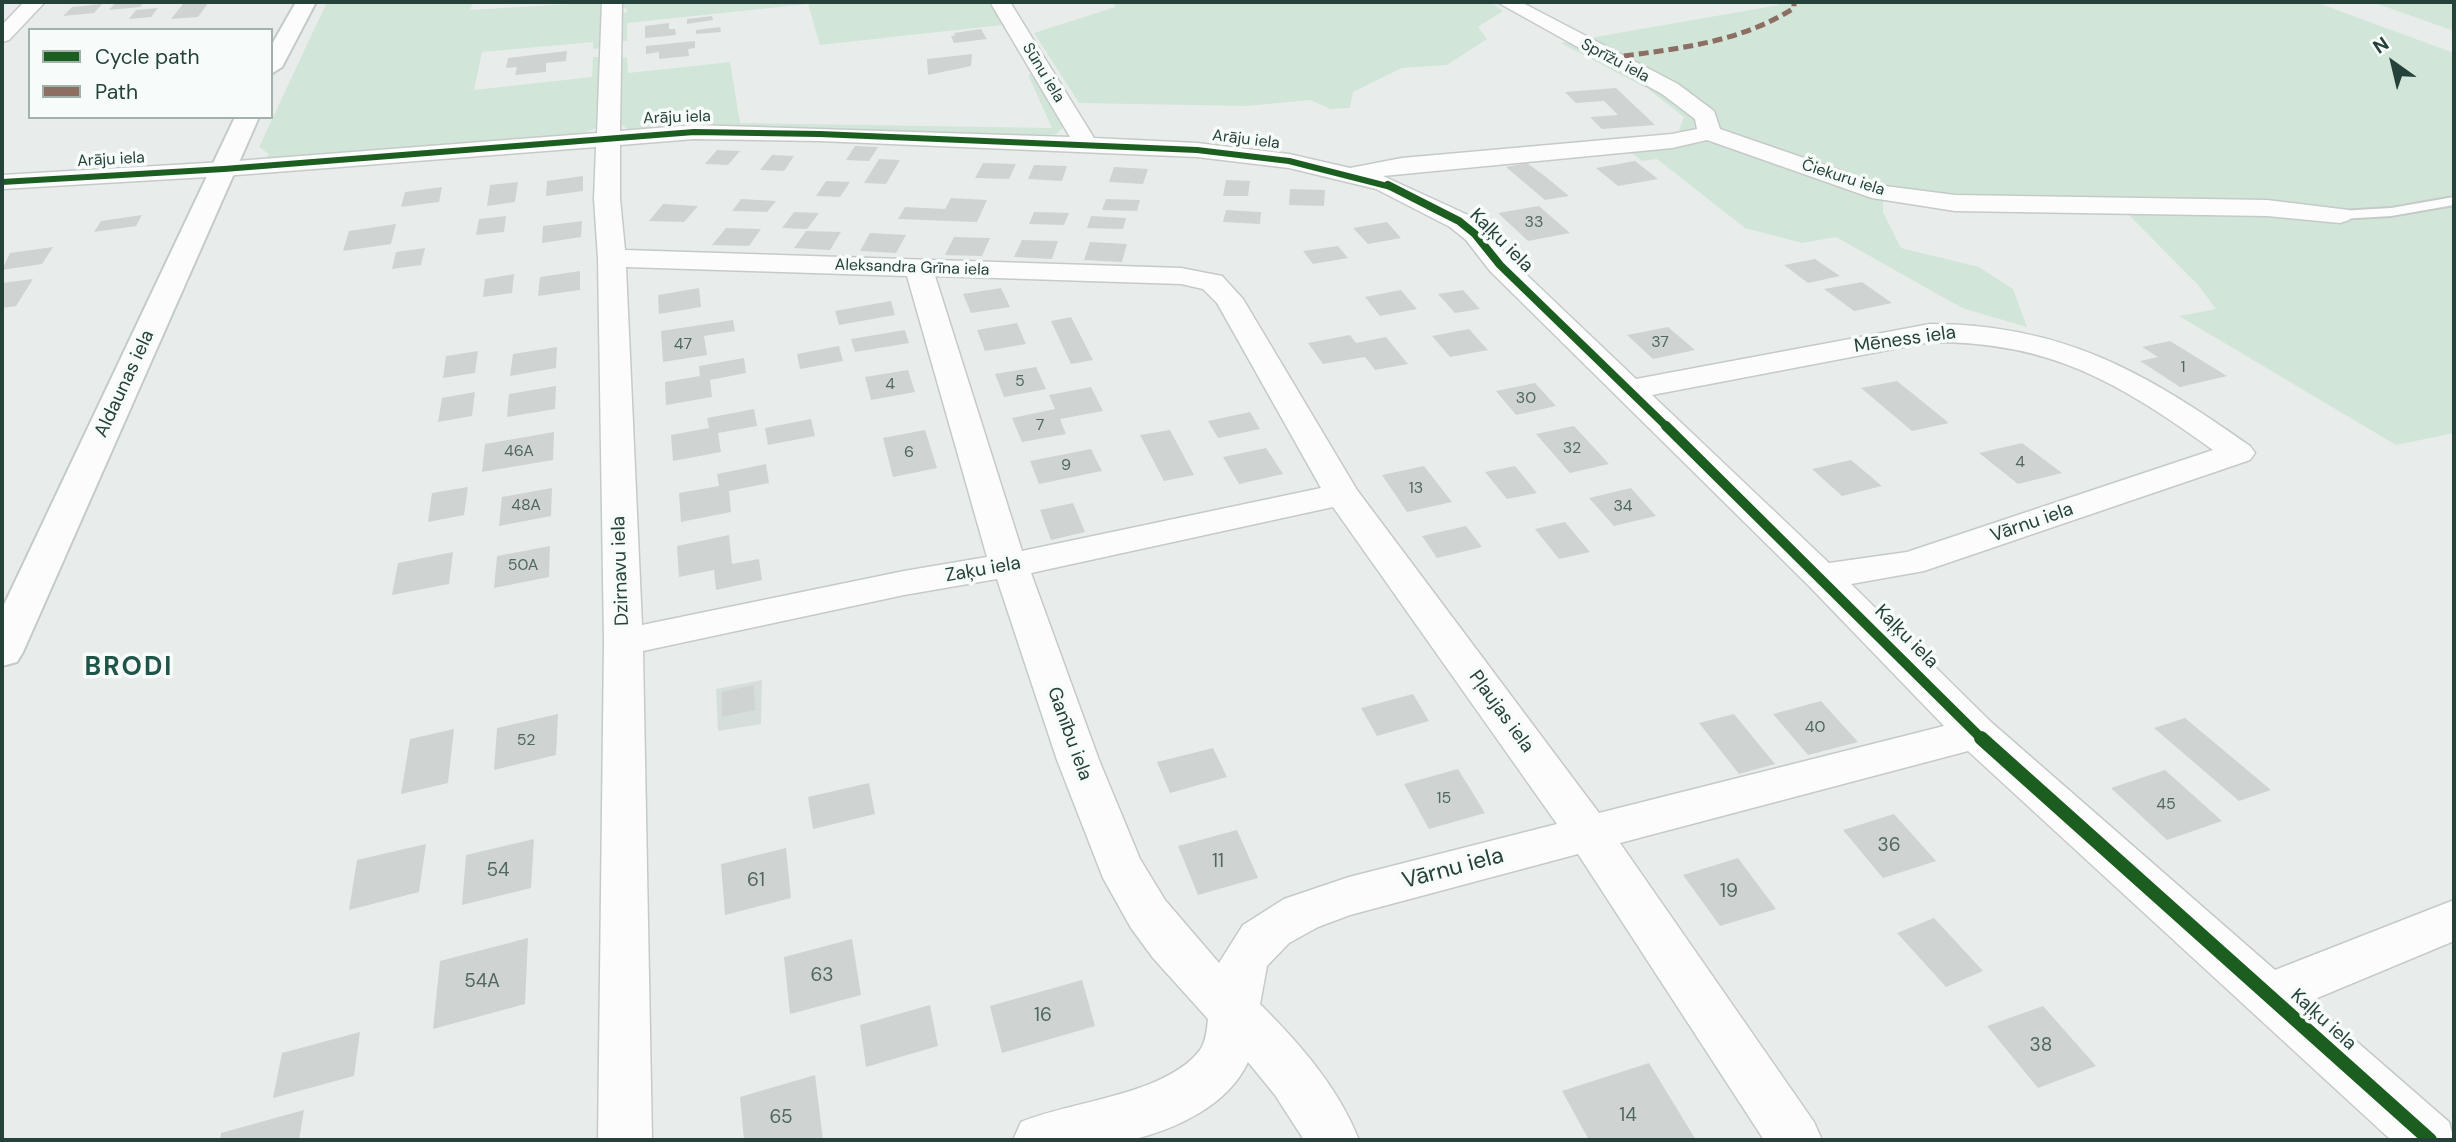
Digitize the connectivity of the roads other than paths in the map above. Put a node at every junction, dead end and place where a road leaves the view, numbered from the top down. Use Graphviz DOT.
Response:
graph roads {
  1 [pos="35,2"];
  2 [pos="306,2"];
  3 [pos="612,2"];
  4 [pos="1000,2"];
  5 [pos="1507,2"];
  6 [pos="2,36"];
  7 [pos="273,64"];
  8 [pos="246,119"];
  9 [pos="1709,133"];
  10 [pos="610,136"];
  11 [pos="1086,145"];
  12 [pos="224,169"];
  13 [pos="1353,174"];
  14 [pos="2,182"];
  15 [pos="2454,201"];
  16 [pos="2340,215"];
  17 [pos="612,258"];
  18 [pos="919,269"];
  19 [pos="1212,282"];
  20 [pos="1628,390"];
  21 [pos="2238,453"];
  22 [pos="1342,494"];
  23 [pos="1008,565"];
  24 [pos="1821,576"];
  25 [pos="623,642"];
  26 [pos="2,652"];
  27 [pos="1976,733"];
  28 [pos="1589,834"];
  29 [pos="2454,920"];
  30 [pos="2269,995"];
  31 [pos="1235,1014"];
  32 [pos="625,1140"];
  33 [pos="1040,1140"];
  34 [pos="1332,1140"];
  35 [pos="1795,1140"];
  36 [pos="2430,1140"];
  1 -- 6 [label="street"];
  2 -- 7 [label="street"];
  3 -- 10 [label="street, Dzirnavu iela"];
  4 -- 11 [label="street, Sūnu iela"];
  5 -- 9 [label="street, Sprīžu iela"];
  8 -- 12 [label="street, Aldaunas iela"];
  9 -- 13 [label="street"];
  9 -- 16 [label="street, Čiekuru iela"];
  10 -- 11 [label="street, Arāju iela"];
  10 -- 12 [label="street, Arāju iela"];
  10 -- 17 [label="street, Dzirnavu iela"];
  11 -- 13 [label="street, Arāju iela"];
  12 -- 14 [label="street, Arāju iela"];
  12 -- 26 [label="street, Aldaunas iela"];
  13 -- 20 [label="street, Kaļķu iela"];
  15 -- 16 [label="lane"];
  17 -- 18 [label="street, Aleksandra Grīna iela"];
  17 -- 25 [label="street, Dzirnavu iela"];
  18 -- 19 [label="street, Aleksandra Grīna iela"];
  18 -- 23 [label="street, Ganību iela"];
  19 -- 22 [label="street, Pļaujas iela"];
  20 -- 21 [label="street, Mēness iela"];
  20 -- 24 [label="street, Kaļķu iela"];
  21 -- 24 [label="street, Vārnu iela"];
  22 -- 23 [label="street, Zaķu iela"];
  22 -- 28 [label="street, Pļaujas iela"];
  23 -- 25 [label="street, Zaķu iela"];
  23 -- 31 [label="street, Ganību iela"];
  24 -- 27 [label="street, Kaļķu iela"];
  25 -- 32 [label="street, Dzirnavu iela"];
  27 -- 28 [label="street, Vārnu iela"];
  27 -- 30 [label="street, Kaļķu iela"];
  28 -- 31 [label="street, Vārnu iela"];
  28 -- 35 [label="street, Pļaujas iela"];
  29 -- 30 [label="street"];
  30 -- 36 [label="street, Kaļķu iela"];
  31 -- 33 [label="street, Vārnu iela"];
  31 -- 34 [label="street, Ganību iela"];
}
